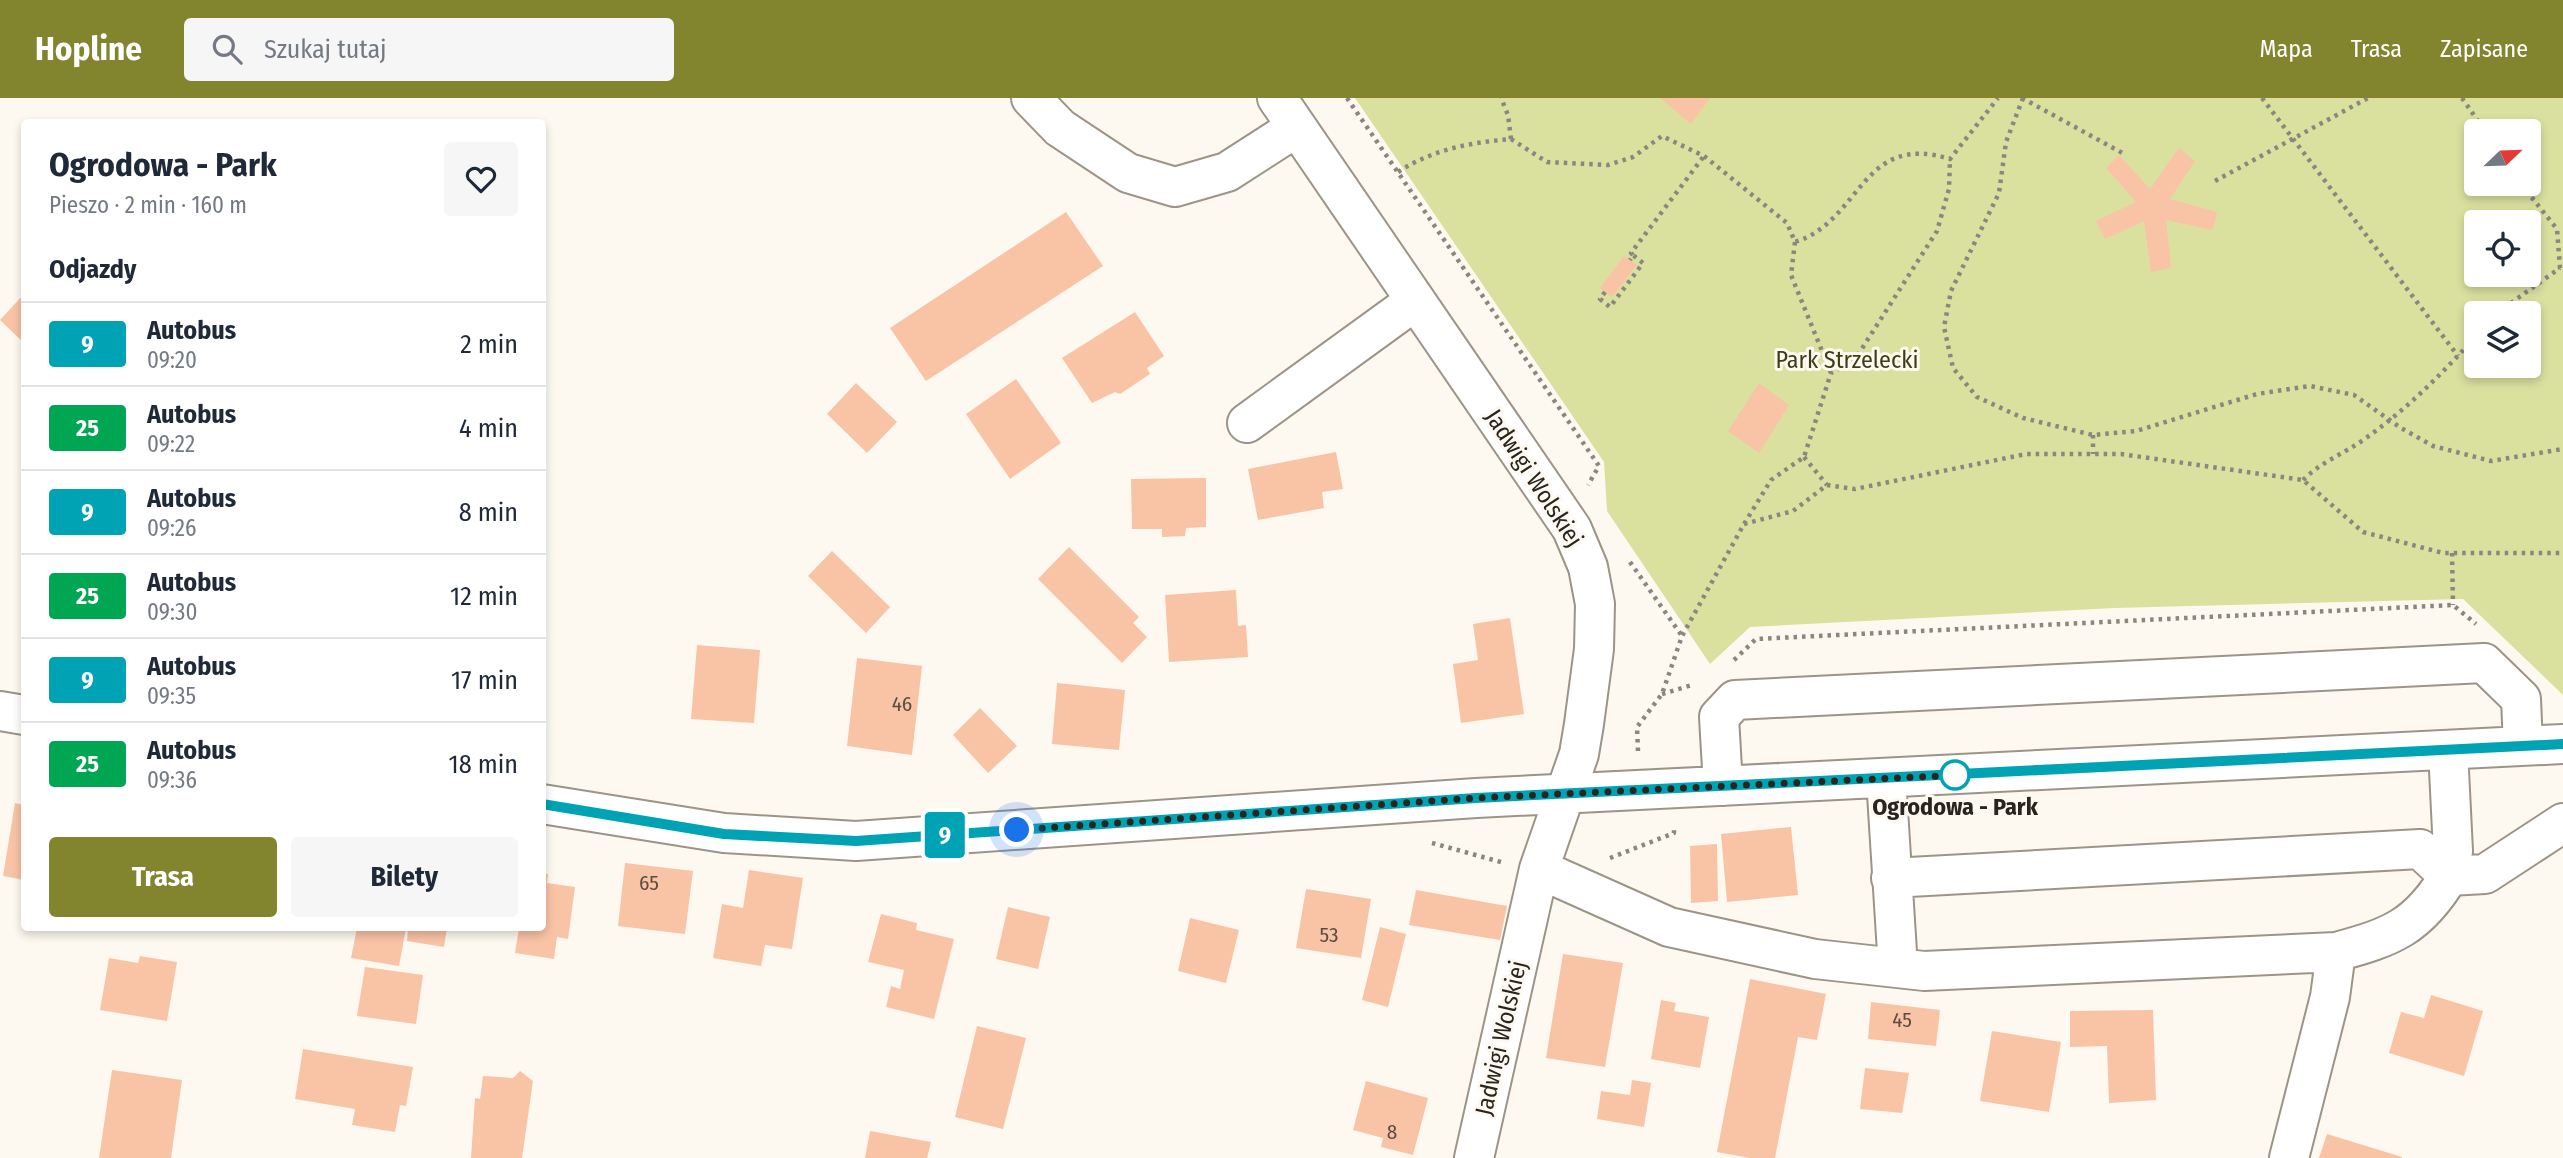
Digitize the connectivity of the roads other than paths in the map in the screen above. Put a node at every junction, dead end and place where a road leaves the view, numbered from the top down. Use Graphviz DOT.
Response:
graph roads {
  1 [pos="1031,98"];
  2 [pos="1287,113"];
  3 [pos="1415,301"];
  4 [pos="1247,423"];
  5 [pos="0,711"];
  6 [pos="21,714"];
  7 [pos="2563,744"];
  8 [pos="2523,746"];
  9 [pos="2448,750"];
  10 [pos="1886,778"];
  11 [pos="1723,786"];
  12 [pos="1564,794"];
  13 [pos="546,805"];
  14 [pos="2563,823"];
  15 [pos="1523,867"];
  16 [pos="2449,876"];
  17 [pos="1891,878"];
  18 [pos="2336,952"];
  19 [pos="1898,968"];
  20 [pos="1474,1158"];
  21 [pos="2289,1158"];
  1 -- 2 [label="street"];
  2 -- 3 [label="street, Jadwigi Wolskiej"];
  3 -- 4 [label="street"];
  3 -- 12 [label="street, Jadwigi Wolskiej"];
  5 -- 6 [label="street"];
  7 -- 8 [label="street"];
  8 -- 9 [label="street"];
  8 -- 11 [label="street"];
  9 -- 10 [label="street"];
  9 -- 16 [label="street"];
  10 -- 11 [label="street"];
  10 -- 17 [label="street"];
  11 -- 12 [label="street"];
  12 -- 13 [label="street"];
  12 -- 15 [label="street, Jadwigi Wolskiej"];
  14 -- 16 [label="street"];
  15 -- 19 [label="street"];
  15 -- 20 [label="street, Jadwigi Wolskiej"];
  16 -- 17 [label="street"];
  16 -- 18 [label="street"];
  17 -- 19 [label="street"];
  18 -- 19 [label="street"];
  18 -- 21 [label="street"];
}
